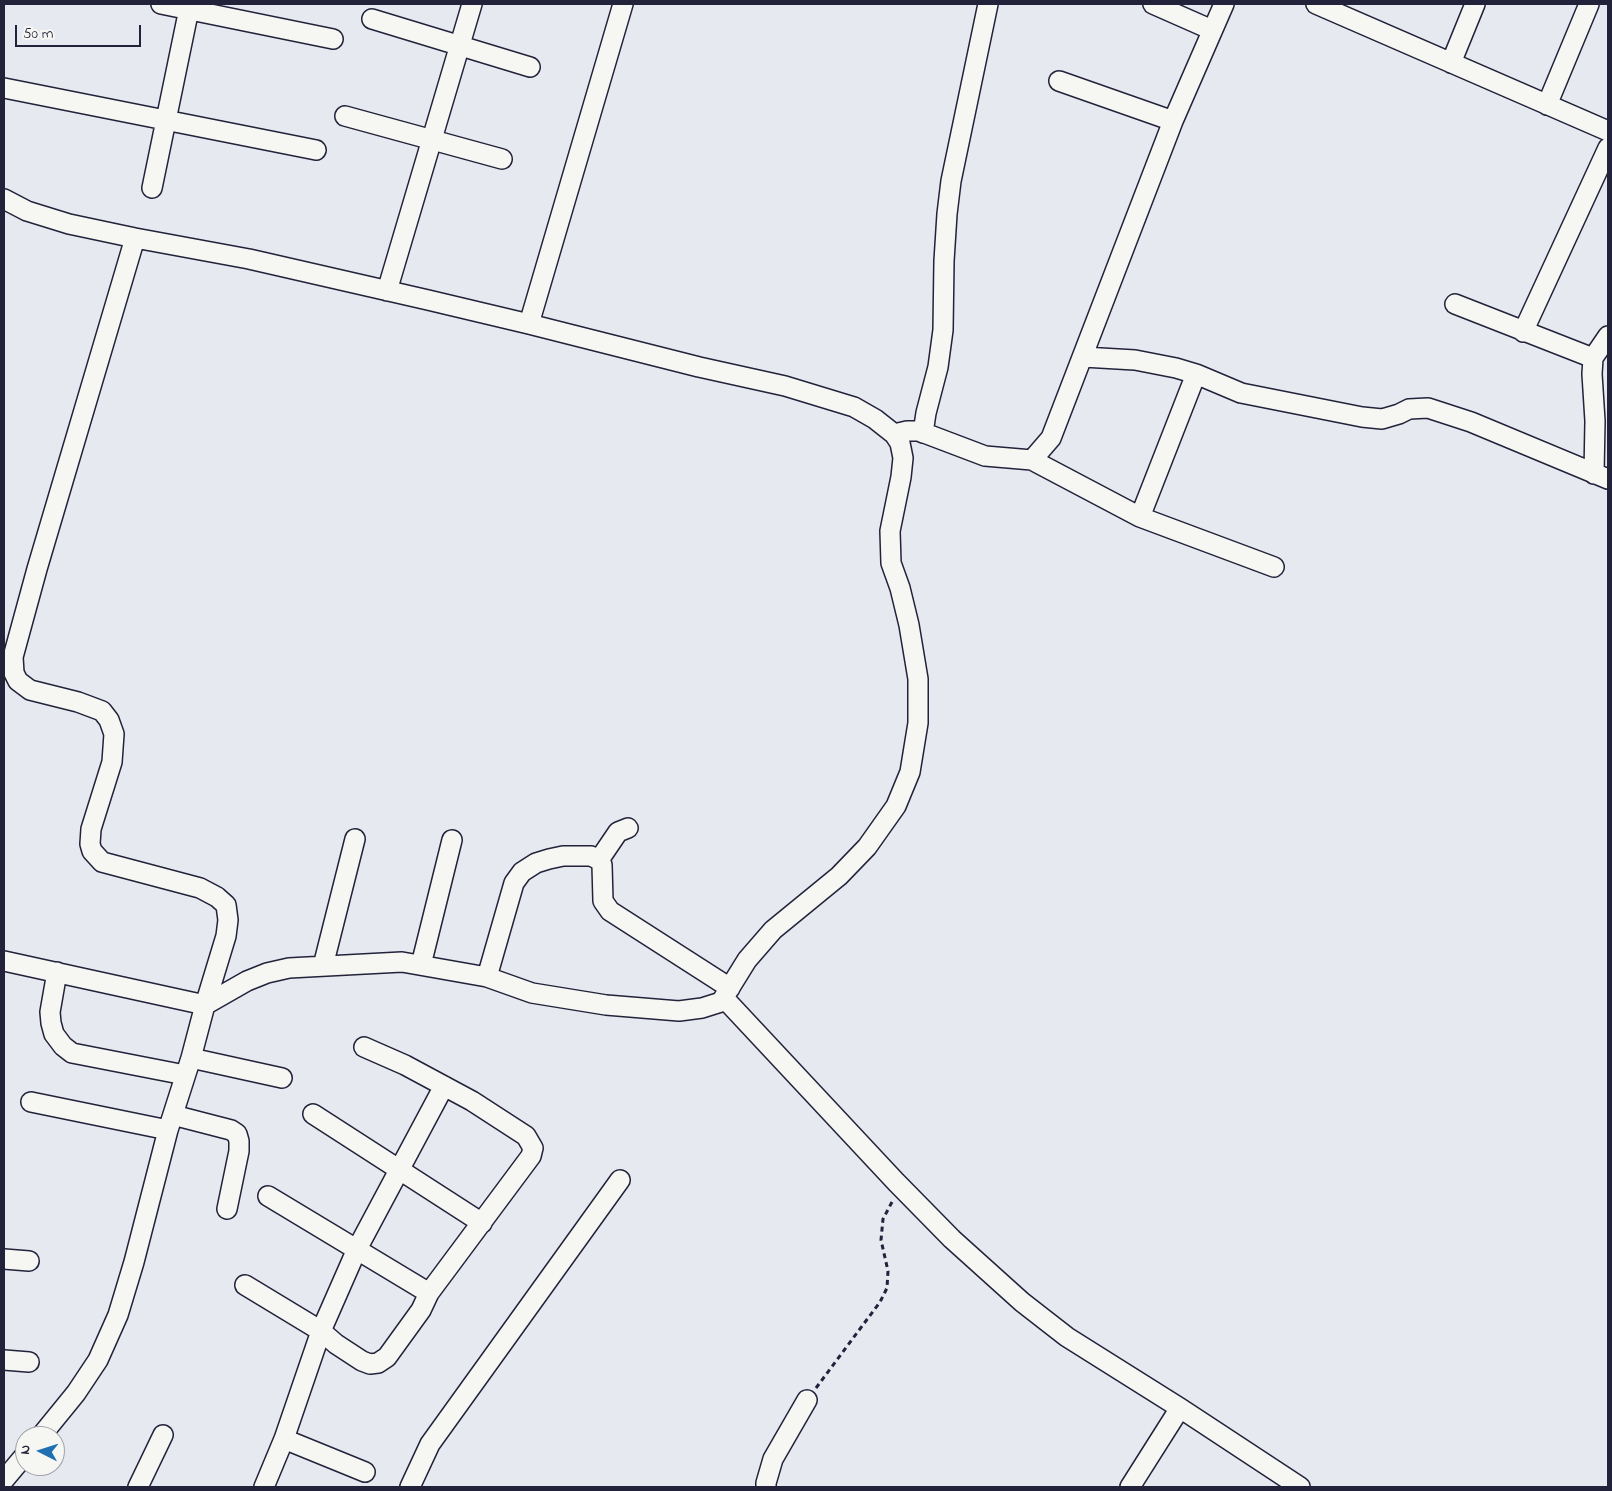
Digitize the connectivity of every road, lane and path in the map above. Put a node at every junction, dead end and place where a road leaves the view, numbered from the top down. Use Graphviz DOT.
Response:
graph roads {
  1 [pos="162,4"];
  2 [pos="472,4"];
  3 [pos="623,4"];
  4 [pos="988,4"];
  5 [pos="1153,4"];
  6 [pos="1224,4"];
  7 [pos="1316,4"];
  8 [pos="1475,4"];
  9 [pos="1588,4"];
  10 [pos="190,7"];
  11 [pos="1338,8"];
  12 [pos="372,19"];
  13 [pos="1212,30"];
  14 [pos="333,39"];
  15 [pos="460,46"];
  16 [pos="1451,63"];
  17 [pos="530,67"];
  18 [pos="1059,81"];
  19 [pos="4,88"];
  20 [pos="1548,105"];
  21 [pos="345,116"];
  22 [pos="166,121"];
  23 [pos="1173,122"];
  24 [pos="1608,131"];
  25 [pos="432,140"];
  26 [pos="1608,148"];
  27 [pos="316,150"];
  28 [pos="502,159"];
  29 [pos="152,188"];
  30 [pos="4,199"];
  31 [pos="135,238"];
  32 [pos="387,291"];
  33 [pos="1455,304"];
  34 [pos="529,324"];
  35 [pos="1523,332"];
  36 [pos="1608,336"];
  37 [pos="1083,357"];
  38 [pos="1593,358"];
  39 [pos="1196,374"];
  40 [pos="923,432"];
  41 [pos="894,434"];
  42 [pos="1032,460"];
  43 [pos="1601,476"];
  44 [pos="1140,516"];
  45 [pos="1274,567"];
  46 [pos="9,666"];
  47 [pos="628,828"];
  48 [pos="355,839"];
  49 [pos="452,840"];
  50 [pos="599,860"];
  51 [pos="4,961"];
  52 [pos="421,965"];
  53 [pos="323,966"];
  54 [pos="57,972"];
  55 [pos="487,977"];
  56 [pos="727,993"];
  57 [pos="205,1005"];
  58 [pos="364,1047"];
  59 [pos="188,1066"];
  60 [pos="282,1078"];
  61 [pos="444,1086"];
  62 [pos="31,1102"];
  63 [pos="313,1114"];
  64 [pos="170,1122"];
  65 [pos="399,1169"];
  66 [pos="620,1180"];
  67 [pos="901,1186"];
  68 [pos="268,1196"];
  69 [pos="226,1209"];
  70 [pos="482,1223"];
  71 [pos="357,1250"];
  72 [pos="4,1259"];
  73 [pos="29,1261"];
  74 [pos="246,1284"];
  75 [pos="429,1293"];
  76 [pos="321,1331"];
  77 [pos="4,1360"];
  78 [pos="29,1362"];
  79 [pos="807,1400"];
  80 [pos="1180,1408"];
  81 [pos="49,1426"];
  82 [pos="163,1435"];
  83 [pos="284,1439"];
  84 [pos="15,1468"];
  85 [pos="365,1472"];
  86 [pos="4,1482"];
  87 [pos="12,1487"];
  88 [pos="138,1487"];
  89 [pos="264,1487"];
  90 [pos="410,1487"];
  91 [pos="766,1487"];
  92 [pos="1130,1487"];
  93 [pos="1300,1487"];
  1 -- 10 [label="street"];
  2 -- 15 [label="street"];
  3 -- 34 [label="street"];
  4 -- 40 [label="street"];
  5 -- 13 [label="street"];
  6 -- 13 [label="street"];
  7 -- 11 [label="street"];
  8 -- 16 [label="street"];
  9 -- 20 [label="street"];
  10 -- 14 [label="street"];
  10 -- 22 [label="street"];
  11 -- 16 [label="street"];
  12 -- 15 [label="street"];
  13 -- 23 [label="street"];
  15 -- 17 [label="street"];
  15 -- 25 [label="street"];
  16 -- 20 [label="street"];
  18 -- 23 [label="street"];
  19 -- 22 [label="street"];
  20 -- 24 [label="street"];
  21 -- 25 [label="street"];
  22 -- 27 [label="street"];
  22 -- 29 [label="street"];
  23 -- 37 [label="street"];
  25 -- 28 [label="street"];
  25 -- 32 [label="street"];
  26 -- 35 [label="street"];
  30 -- 31 [label="street"];
  31 -- 32 [label="street"];
  31 -- 46 [label="street"];
  32 -- 34 [label="street"];
  33 -- 35 [label="street"];
  34 -- 41 [label="street"];
  35 -- 38 [label="street"];
  36 -- 38 [label="street"];
  37 -- 39 [label="street"];
  37 -- 42 [label="street"];
  38 -- 43 [label="street"];
  39 -- 43 [label="street"];
  39 -- 44 [label="street"];
  40 -- 41 [label="street"];
  40 -- 42 [label="street"];
  41 -- 56 [label="street"];
  42 -- 44 [label="street"];
  44 -- 45 [label="street"];
  46 -- 57 [label="street"];
  47 -- 50 [label="street"];
  48 -- 53 [label="street"];
  49 -- 52 [label="street"];
  50 -- 55 [label="street"];
  50 -- 56 [label="street"];
  51 -- 54 [label="street"];
  52 -- 53 [label="street"];
  52 -- 55 [label="street"];
  53 -- 57 [label="street"];
  54 -- 57 [label="street"];
  54 -- 59 [label="street"];
  55 -- 56 [label="street"];
  56 -- 67 [label="street"];
  57 -- 59 [label="street"];
  58 -- 61 [label="street"];
  59 -- 60 [label="street"];
  59 -- 64 [label="street"];
  61 -- 65 [label="street"];
  61 -- 70 [label="street"];
  62 -- 64 [label="street"];
  63 -- 65 [label="street"];
  64 -- 69 [label="street"];
  64 -- 81 [label="street"];
  65 -- 70 [label="street"];
  65 -- 71 [label="street"];
  66 -- 90 [label="street"];
  67 -- 79 [label="path"];
  67 -- 80 [label="street"];
  68 -- 71 [label="street"];
  70 -- 75 [label="street"];
  71 -- 75 [label="street"];
  71 -- 76 [label="street"];
  72 -- 73 [label="street"];
  74 -- 76 [label="street"];
  75 -- 76 [label="street"];
  76 -- 83 [label="street"];
  77 -- 78 [label="street"];
  79 -- 91 [label="street"];
  80 -- 92 [label="street"];
  80 -- 93 [label="street"];
  82 -- 88 [label="street"];
  83 -- 85 [label="street"];
  83 -- 89 [label="street"];
  84 -- 86 [label="street"];
  86 -- 87 [label="street"];
}
